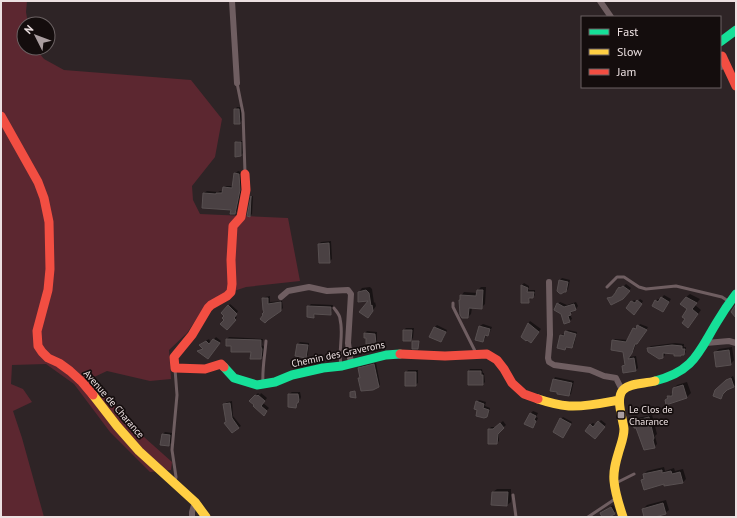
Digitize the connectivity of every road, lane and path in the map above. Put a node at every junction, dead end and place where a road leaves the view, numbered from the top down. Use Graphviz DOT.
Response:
graph roads {
  1 [pos="232,1"];
  2 [pos="600,1"];
  3 [pos="610,16"];
  4 [pos="734,32"];
  5 [pos="721,53"];
  6 [pos="721,58"];
  7 [pos="237,84"];
  8 [pos="736,86"];
  9 [pos="1,118"];
  10 [pos="245,174"];
  11 [pos="549,282"];
  12 [pos="607,287"];
  13 [pos="736,294"];
  14 [pos="281,297"];
  15 [pos="730,302"];
  16 [pos="454,303"];
  17 [pos="334,308"];
  18 [pos="266,341"];
  19 [pos="706,343"];
  20 [pos="736,343"];
  21 [pos="476,354"];
  22 [pos="353,364"];
  23 [pos="342,366"];
  24 [pos="175,368"];
  25 [pos="263,385"];
  26 [pos="622,390"];
  27 [pos="619,400"];
  28 [pos="634,474"];
  29 [pos="175,484"];
  30 [pos="614,484"];
  31 [pos="513,495"];
  32 [pos="617,498"];
  33 [pos="195,502"];
  34 [pos="192,517"];
  35 [pos="206,517"];
  36 [pos="516,517"];
  37 [pos="588,517"];
  38 [pos="623,517"];
  1 -- 7 [label="street"];
  2 -- 3 [label="street"];
  4 -- 5 [label="street"];
  6 -- 8 [label="street"];
  7 -- 10 [label="lane"];
  9 -- 29 [label="street, Avenue de Charance"];
  10 -- 24 [label="street"];
  11 -- 26 [label="street"];
  12 -- 15 [label="lane"];
  13 -- 15 [label="street"];
  14 -- 22 [label="street"];
  15 -- 19 [label="street"];
  16 -- 21 [label="lane"];
  17 -- 23 [label="lane"];
  18 -- 25 [label="lane"];
  19 -- 20 [label="street"];
  19 -- 26 [label="street"];
  21 -- 22 [label="street, Chemin des Graverons"];
  21 -- 27 [label="street, Chemin des Graverons"];
  22 -- 23 [label="street, Chemin des Graverons"];
  23 -- 25 [label="street, Chemin des Graverons"];
  24 -- 25 [label="street, Chemin des Graverons"];
  24 -- 29 [label="lane"];
  26 -- 27 [label="street"];
  27 -- 30 [label="street"];
  28 -- 30 [label="lane"];
  29 -- 33 [label="street, Avenue de Charance"];
  30 -- 32 [label="street"];
  31 -- 36 [label="lane"];
  32 -- 37 [label="lane"];
  32 -- 38 [label="street"];
  33 -- 34 [label="street"];
  33 -- 35 [label="street, Avenue de Charance"];
}
